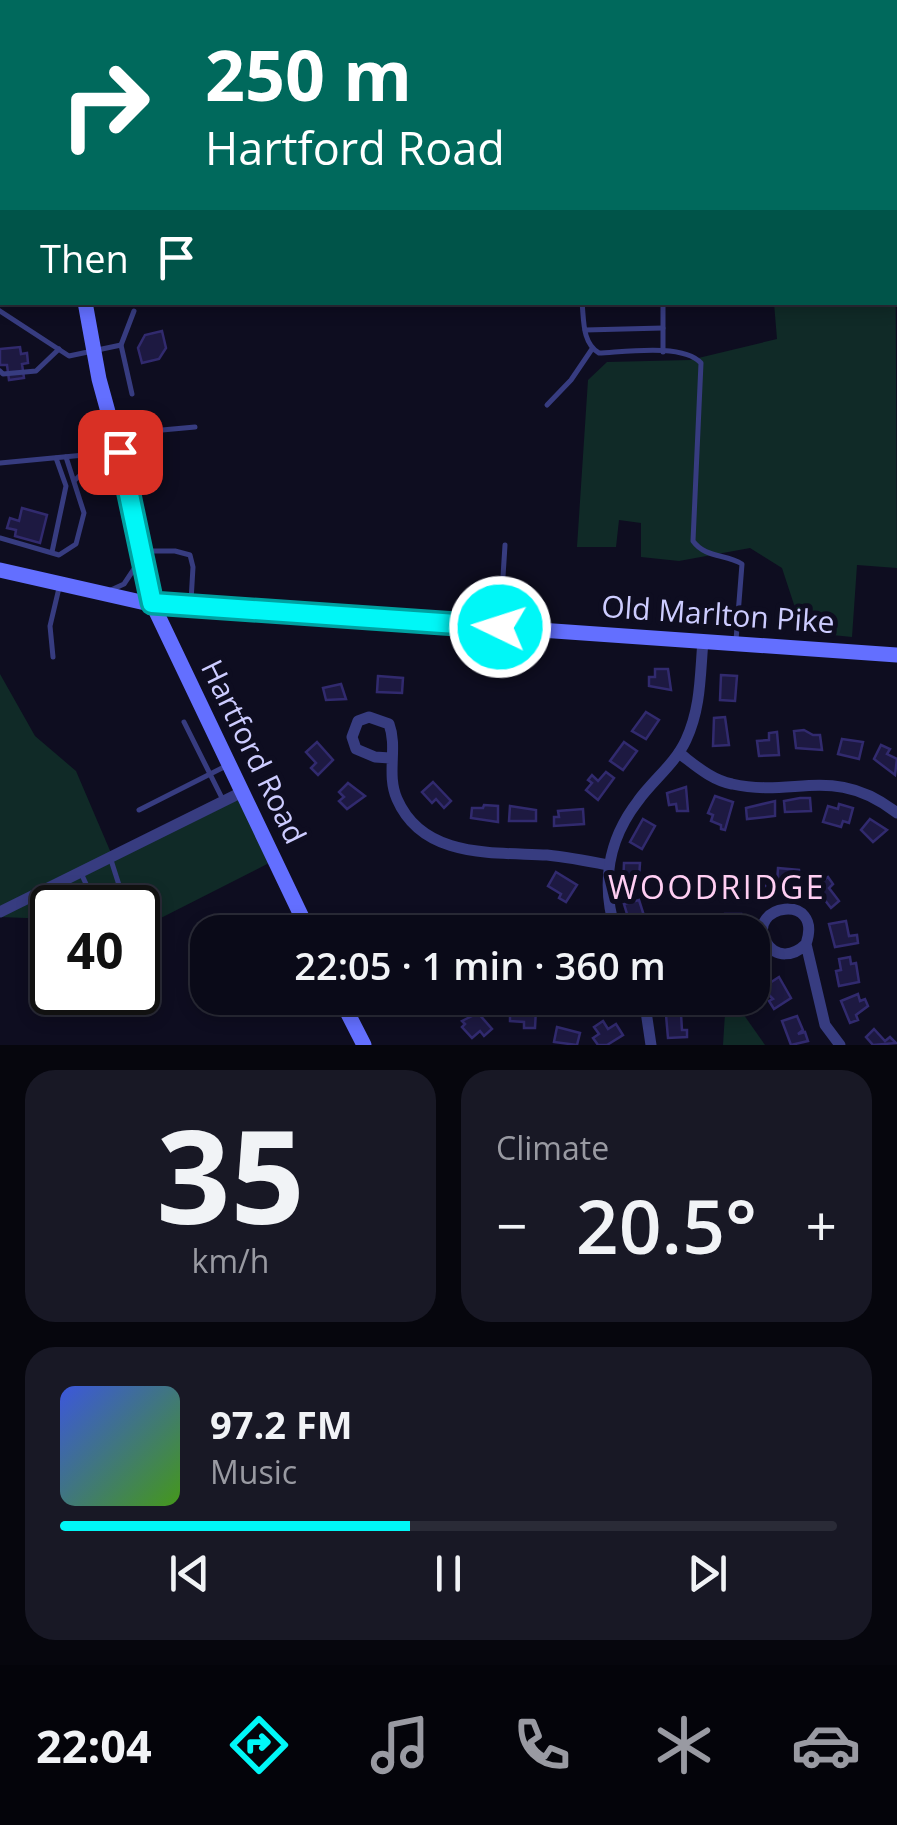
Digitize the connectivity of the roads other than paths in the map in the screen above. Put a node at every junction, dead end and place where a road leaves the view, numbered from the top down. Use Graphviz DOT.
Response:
graph roads {
  1 [pos="86,305"];
  2 [pos="582,305"];
  3 [pos="663,305"];
  4 [pos="134,311"];
  5 [pos="0,312"];
  6 [pos="663,328"];
  7 [pos="585,330"];
  8 [pos="121,344"];
  9 [pos="59,349"];
  10 [pos="592,349"];
  11 [pos="95,350"];
  12 [pos="662,352"];
  13 [pos="0,371"];
  14 [pos="132,394"];
  15 [pos="547,405"];
  16 [pos="195,428"];
  17 [pos="114,434"];
  18 [pos="66,456"];
  19 [pos="121,457"];
  20 [pos="56,458"];
  21 [pos="0,463"];
  22 [pos="75,480"];
  23 [pos="66,486"];
  24 [pos="78,490"];
  25 [pos="0,538"];
  26 [pos="505,545"];
  27 [pos="51,553"];
  28 [pos="141,554"];
  29 [pos="0,570"];
  30 [pos="60,585"];
  31 [pos="102,595"];
  32 [pos="152,603"];
  33 [pos="191,606"];
  34 [pos="500,627"];
  35 [pos="703,641"];
  36 [pos="736,643"];
  37 [pos="897,654"];
  38 [pos="54,656"];
  39 [pos="184,722"];
  40 [pos="679,753"];
  41 [pos="390,758"];
  42 [pos="230,764"];
  43 [pos="210,774"];
  44 [pos="242,792"];
  45 [pos="223,801"];
  46 [pos="139,810"];
  47 [pos="897,813"];
  48 [pos="110,856"];
  49 [pos="608,865"];
  50 [pos="80,870"];
  51 [pos="0,912"];
  52 [pos="301,915"];
  53 [pos="612,915"];
  54 [pos="806,944"];
  55 [pos="349,1015"];
  56 [pos="647,1015"];
  57 [pos="364,1045"];
  58 [pos="651,1045"];
  59 [pos="840,1045"];
  1 -- 11 [label="street, Hartford Road"];
  2 -- 7 [label="lane"];
  3 -- 6 [label="lane"];
  4 -- 8 [label="lane"];
  5 -- 9 [label="lane"];
  6 -- 7 [label="lane"];
  6 -- 12 [label="lane"];
  7 -- 10 [label="lane"];
  8 -- 11 [label="lane"];
  8 -- 14 [label="lane"];
  9 -- 11 [label="lane"];
  9 -- 13 [label="lane"];
  10 -- 12 [label="lane"];
  10 -- 15 [label="lane"];
  11 -- 17 [label="street, Hartford Road"];
  12 -- 36 [label="lane"];
  16 -- 17 [label="lane"];
  17 -- 19 [label="street, Hartford Road"];
  18 -- 19 [label="lane"];
  18 -- 20 [label="lane"];
  18 -- 22 [label="lane"];
  19 -- 22 [label="lane"];
  19 -- 28 [label="street, Hartford Road"];
  20 -- 21 [label="lane"];
  20 -- 23 [label="lane"];
  22 -- 24 [label="lane"];
  23 -- 24 [label="lane"];
  23 -- 27 [label="lane"];
  24 -- 27 [label="lane"];
  25 -- 27 [label="lane"];
  26 -- 34 [label="lane"];
  28 -- 31 [label="lane"];
  28 -- 32 [label="street, Hartford Road"];
  28 -- 33 [label="lane"];
  29 -- 30 [label="street, Old Marlton Pike"];
  30 -- 31 [label="street, Old Marlton Pike"];
  30 -- 38 [label="lane"];
  31 -- 32 [label="street, Old Marlton Pike"];
  32 -- 33 [label="street, Old Marlton Pike"];
  32 -- 42 [label="street, Hartford Road"];
  33 -- 34 [label="street, Old Marlton Pike"];
  34 -- 35 [label="street, Old Marlton Pike"];
  35 -- 36 [label="street, Old Marlton Pike"];
  35 -- 40 [label="street"];
  36 -- 37 [label="street, Old Marlton Pike"];
  39 -- 43 [label="lane"];
  40 -- 47 [label="street"];
  40 -- 49 [label="street"];
  41 -- 49 [label="street"];
  42 -- 43 [label="lane"];
  42 -- 44 [label="street, Hartford Road"];
  43 -- 45 [label="lane"];
  43 -- 46 [label="lane"];
  44 -- 45 [label="street"];
  44 -- 52 [label="street, Hartford Road"];
  45 -- 48 [label="street"];
  48 -- 50 [label="street"];
  48 -- 50 [label="lane"];
  49 -- 53 [label="street"];
  50 -- 51 [label="street"];
  54 -- 54 [label="street"];
  54 -- 59 [label="street"];
  55 -- 57 [label="street"];
  56 -- 58 [label="street"];
}
